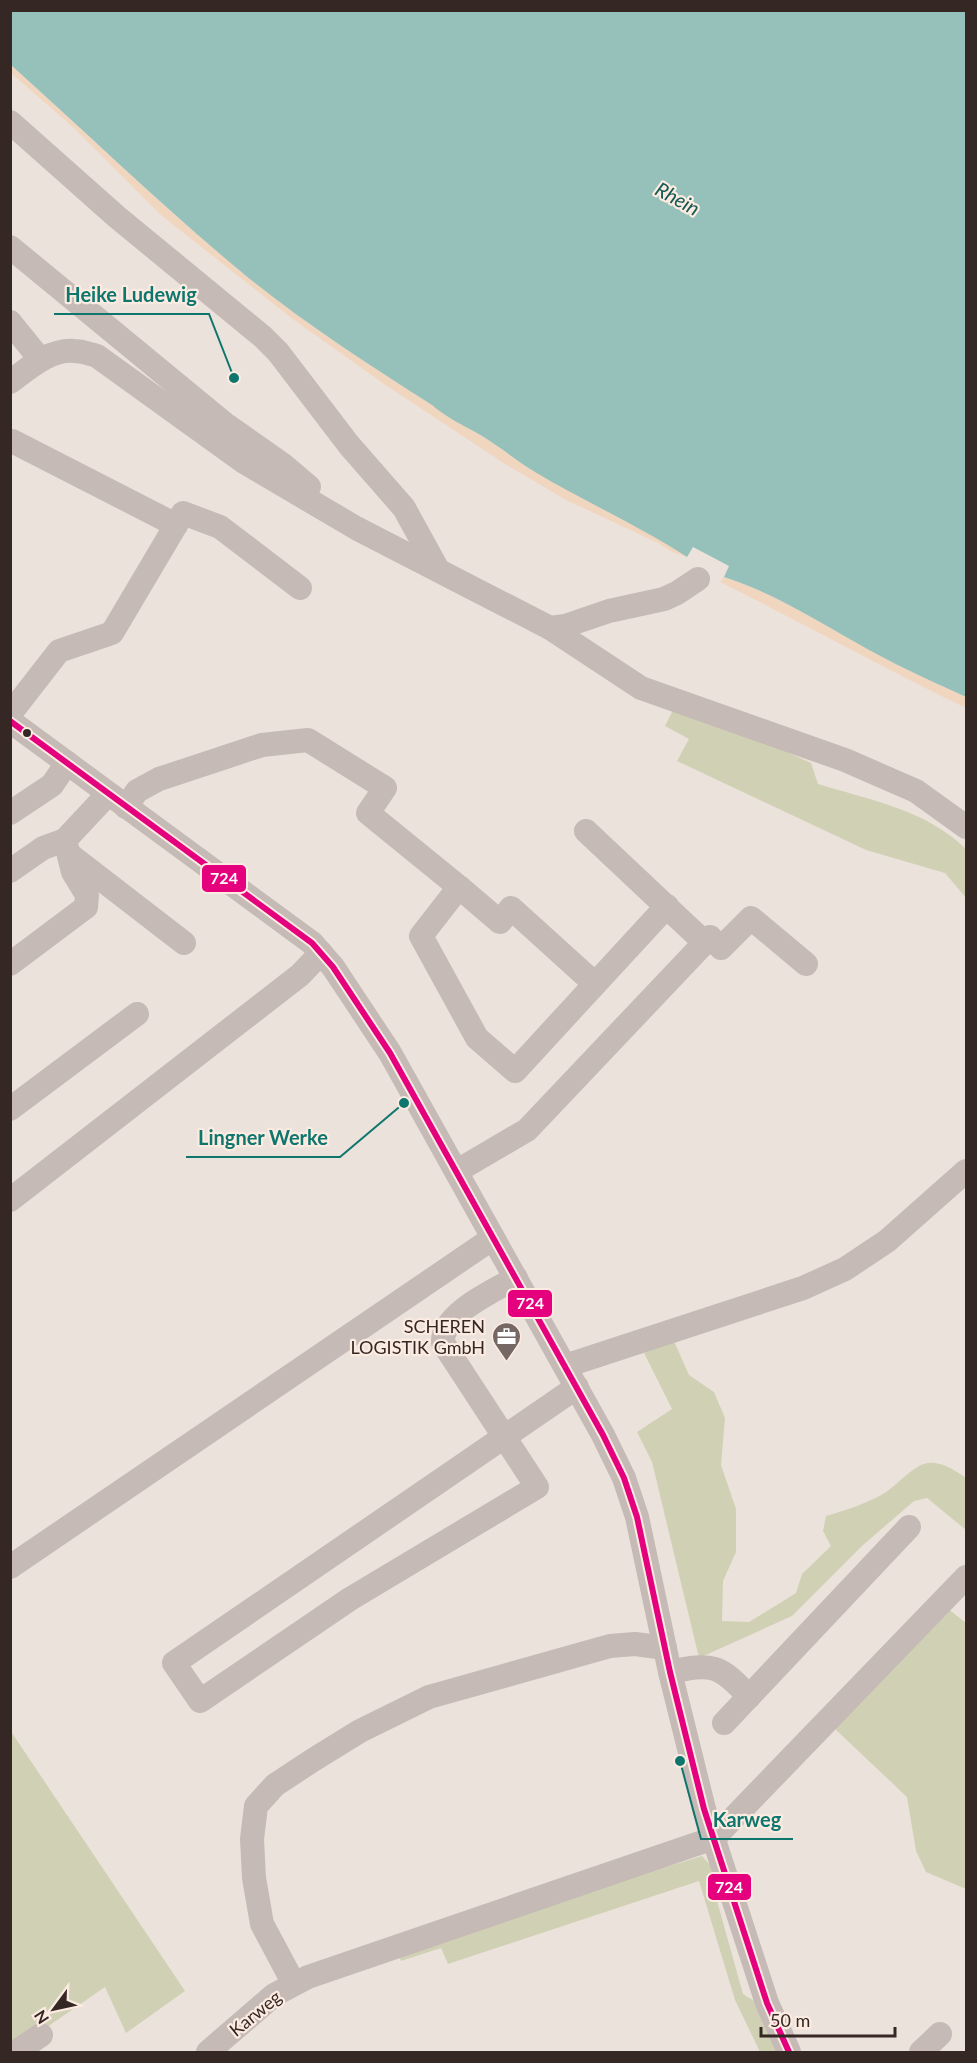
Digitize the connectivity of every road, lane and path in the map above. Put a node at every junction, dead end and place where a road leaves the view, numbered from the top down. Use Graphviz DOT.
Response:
graph roads {
  1 [pos="10,122"];
  2 [pos="10,247"];
  3 [pos="10,322"];
  4 [pos="40,359"];
  5 [pos="10,382"];
  6 [pos="12,441"];
  7 [pos="176,525"];
  8 [pos="356,528"];
  9 [pos="437,568"];
  10 [pos="698,579"];
  11 [pos="300,588"];
  12 [pos="550,628"];
  13 [pos="10,714"];
  14 [pos="10,721"];
  15 [pos="67,763"];
  16 [pos="117,801"];
  17 [pos="10,813"];
  18 [pos="966,827"];
  19 [pos="586,831"];
  20 [pos="67,848"];
  21 [pos="10,871"];
  22 [pos="459,887"];
  23 [pos="667,906"];
  24 [pos="704,942"];
  25 [pos="184,943"];
  26 [pos="321,953"];
  27 [pos="10,964"];
  28 [pos="806,964"];
  29 [pos="595,984"];
  30 [pos="137,1014"];
  31 [pos="10,1108"];
  32 [pos="457,1171"];
  33 [pos="966,1171"];
  34 [pos="10,1200"];
  35 [pos="493,1238"];
  36 [pos="516,1278"];
  37 [pos="565,1366"];
  38 [pos="577,1387"];
  39 [pos="504,1437"];
  40 [pos="909,1527"];
  41 [pos="10,1567"];
  42 [pos="966,1577"];
  43 [pos="665,1648"];
  44 [pos="670,1672"];
  45 [pos="748,1697"];
  46 [pos="724,1723"];
  47 [pos="714,1838"];
  48 [pos="294,1984"];
  49 [pos="940,2034"];
  50 [pos="41,2035"];
  51 [pos="16,2052"];
  52 [pos="208,2052"];
  53 [pos="789,2052"];
  54 [pos="921,2052"];
  1 -- 9 [label="street"];
  2 -- 8 [label="street"];
  3 -- 4 [label="street"];
  4 -- 5 [label="street"];
  4 -- 8 [label="street"];
  6 -- 7 [label="street"];
  7 -- 11 [label="street"];
  7 -- 13 [label="street"];
  8 -- 9 [label="street"];
  9 -- 12 [label="street"];
  10 -- 12 [label="street"];
  12 -- 18 [label="street"];
  14 -- 15 [label="street"];
  15 -- 16 [label="street"];
  15 -- 17 [label="street"];
  16 -- 20 [label="street"];
  16 -- 22 [label="street"];
  16 -- 26 [label="street"];
  19 -- 23 [label="street"];
  20 -- 21 [label="street"];
  20 -- 25 [label="street"];
  20 -- 27 [label="street"];
  22 -- 29 [label="street"];
  22 -- 29 [label="street"];
  23 -- 24 [label="street"];
  23 -- 29 [label="street"];
  24 -- 28 [label="street"];
  24 -- 32 [label="street"];
  26 -- 32 [label="street"];
  26 -- 34 [label="street"];
  30 -- 31 [label="street"];
  32 -- 35 [label="street"];
  33 -- 37 [label="street"];
  35 -- 36 [label="street"];
  35 -- 41 [label="street"];
  36 -- 37 [label="street"];
  36 -- 39 [label="street"];
  37 -- 38 [label="street"];
  38 -- 39 [label="street"];
  38 -- 43 [label="street"];
  39 -- 39 [label="street"];
  40 -- 45 [label="street"];
  42 -- 47 [label="street"];
  43 -- 44 [label="street"];
  43 -- 48 [label="street"];
  44 -- 45 [label="street"];
  44 -- 47 [label="street"];
  45 -- 46 [label="street"];
  47 -- 48 [label="street, Karweg"];
  47 -- 53 [label="street"];
  48 -- 52 [label="street, Karweg"];
  49 -- 54 [label="street"];
  50 -- 51 [label="street"];
}
